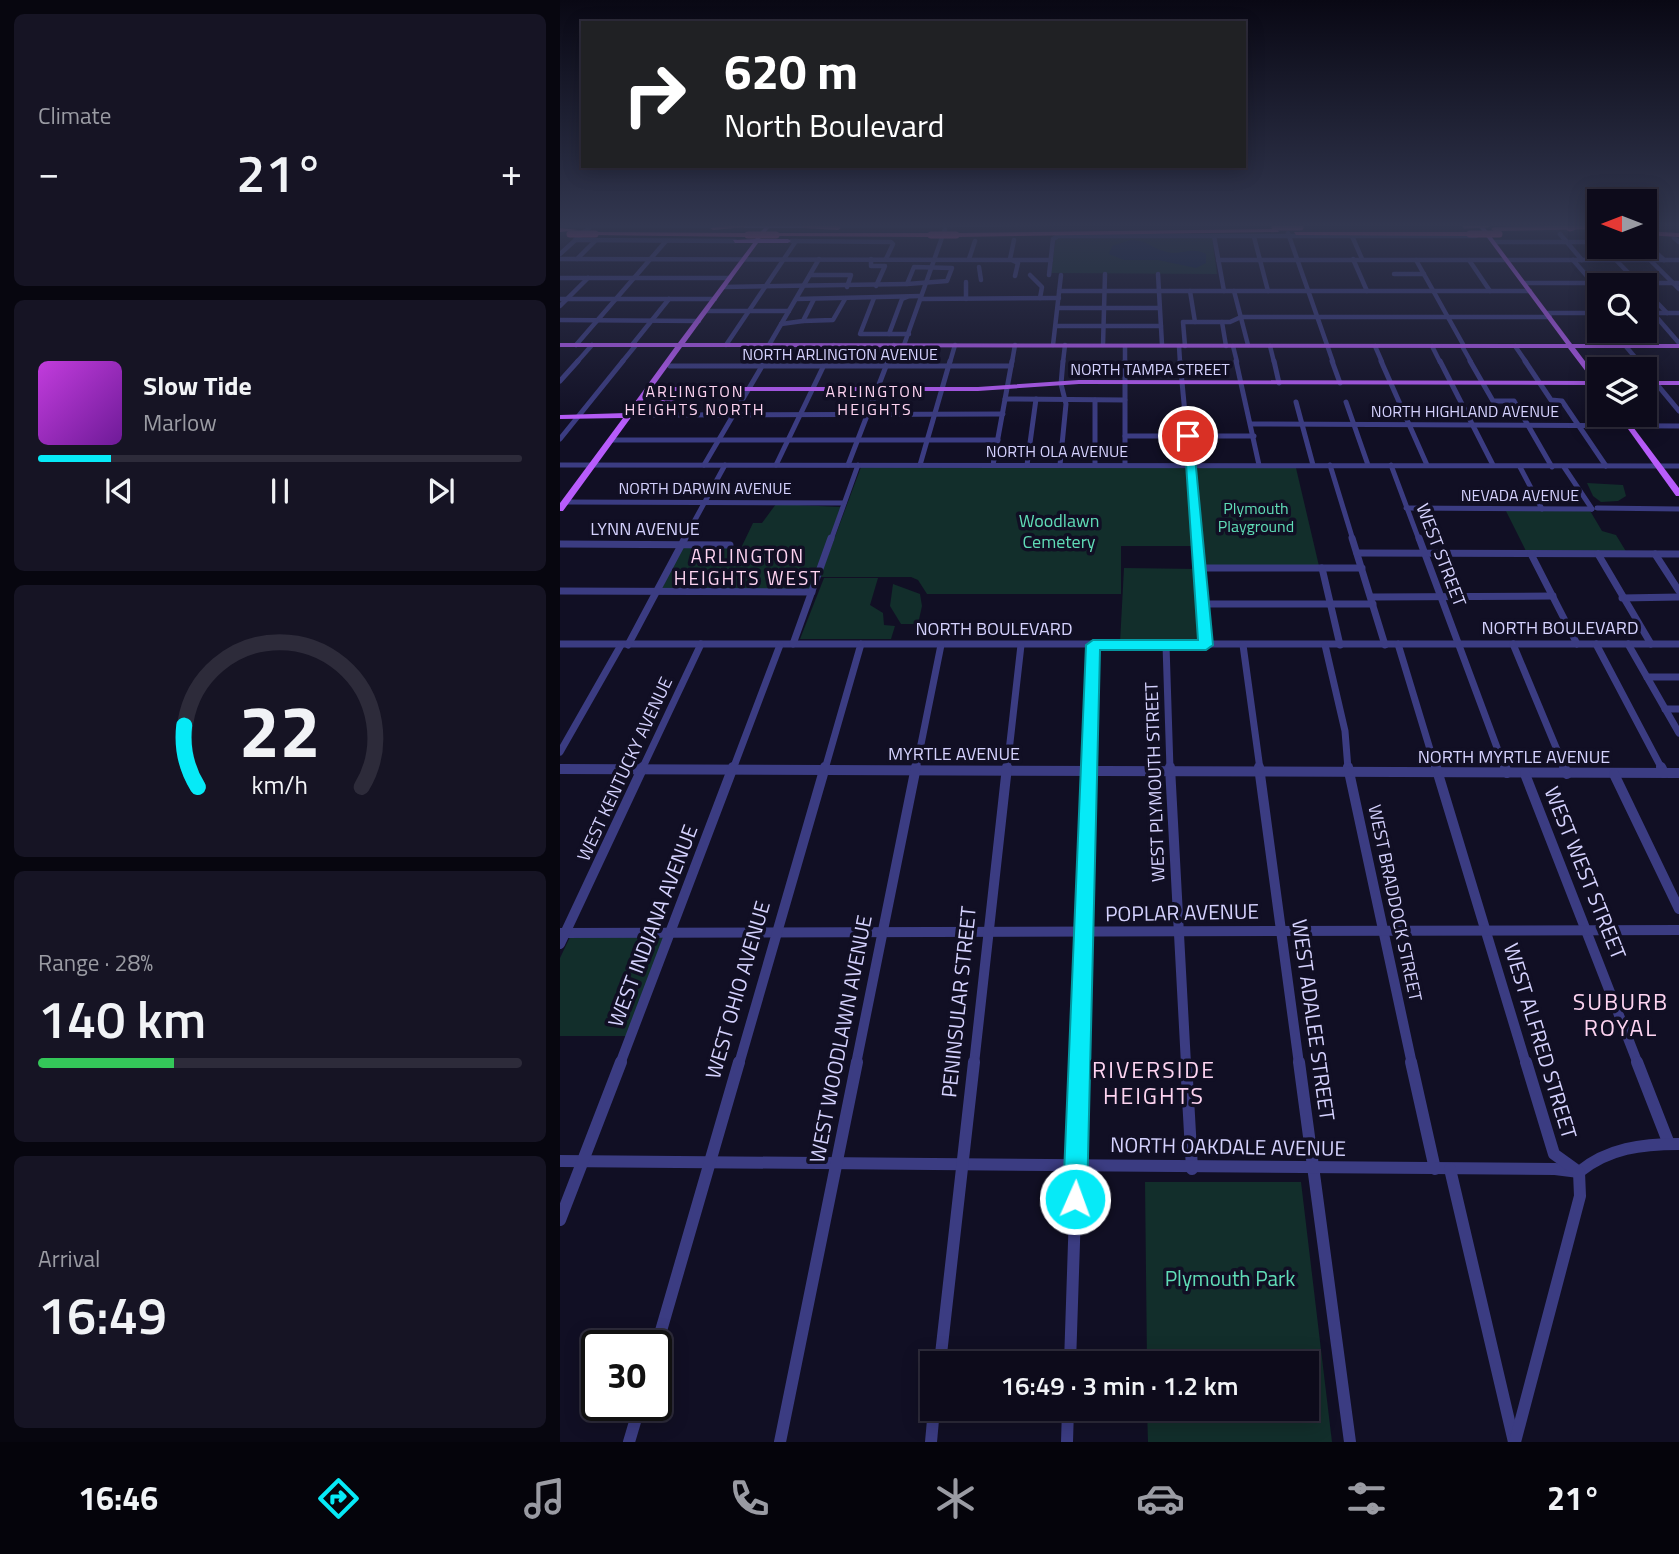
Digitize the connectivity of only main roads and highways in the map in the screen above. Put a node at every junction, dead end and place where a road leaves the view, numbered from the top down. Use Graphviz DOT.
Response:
graph roads {
  1 [pos="720,291"];
  2 [pos="1530,291"];
  3 [pos="1679,344"];
  4 [pos="560,345"];
  5 [pos="682,345"];
  6 [pos="1570,346"];
  7 [pos="1587,368"];
  8 [pos="1657,383"];
  9 [pos="1679,383"];
  10 [pos="1587,384"];
  11 [pos="650,389"];
  12 [pos="701,389"];
  13 [pos="630,415"];
  14 [pos="560,417"];
  15 [pos="1630,427"];
  16 [pos="1679,494"];
  17 [pos="563,506"];
  1 -- 5 [label="main road"];
  2 -- 6 [label="main road"];
  3 -- 6 [label="main road"];
  4 -- 5 [label="main road"];
  5 -- 6 [label="main road"];
  5 -- 11 [label="main road"];
  5 -- 11 [label="main road"];
  6 -- 7 [label="main road"];
  8 -- 9 [label="main road"];
  10 -- 12 [label="main road, NORTH TAMPA STREET"];
  11 -- 12 [label="main road, NORTH TAMPA STREET"];
  11 -- 13 [label="main road"];
  12 -- 13 [label="main road, NORTH TAMPA STREET"];
  13 -- 14 [label="main road"];
  13 -- 17 [label="main road"];
  15 -- 16 [label="main road"];
}
